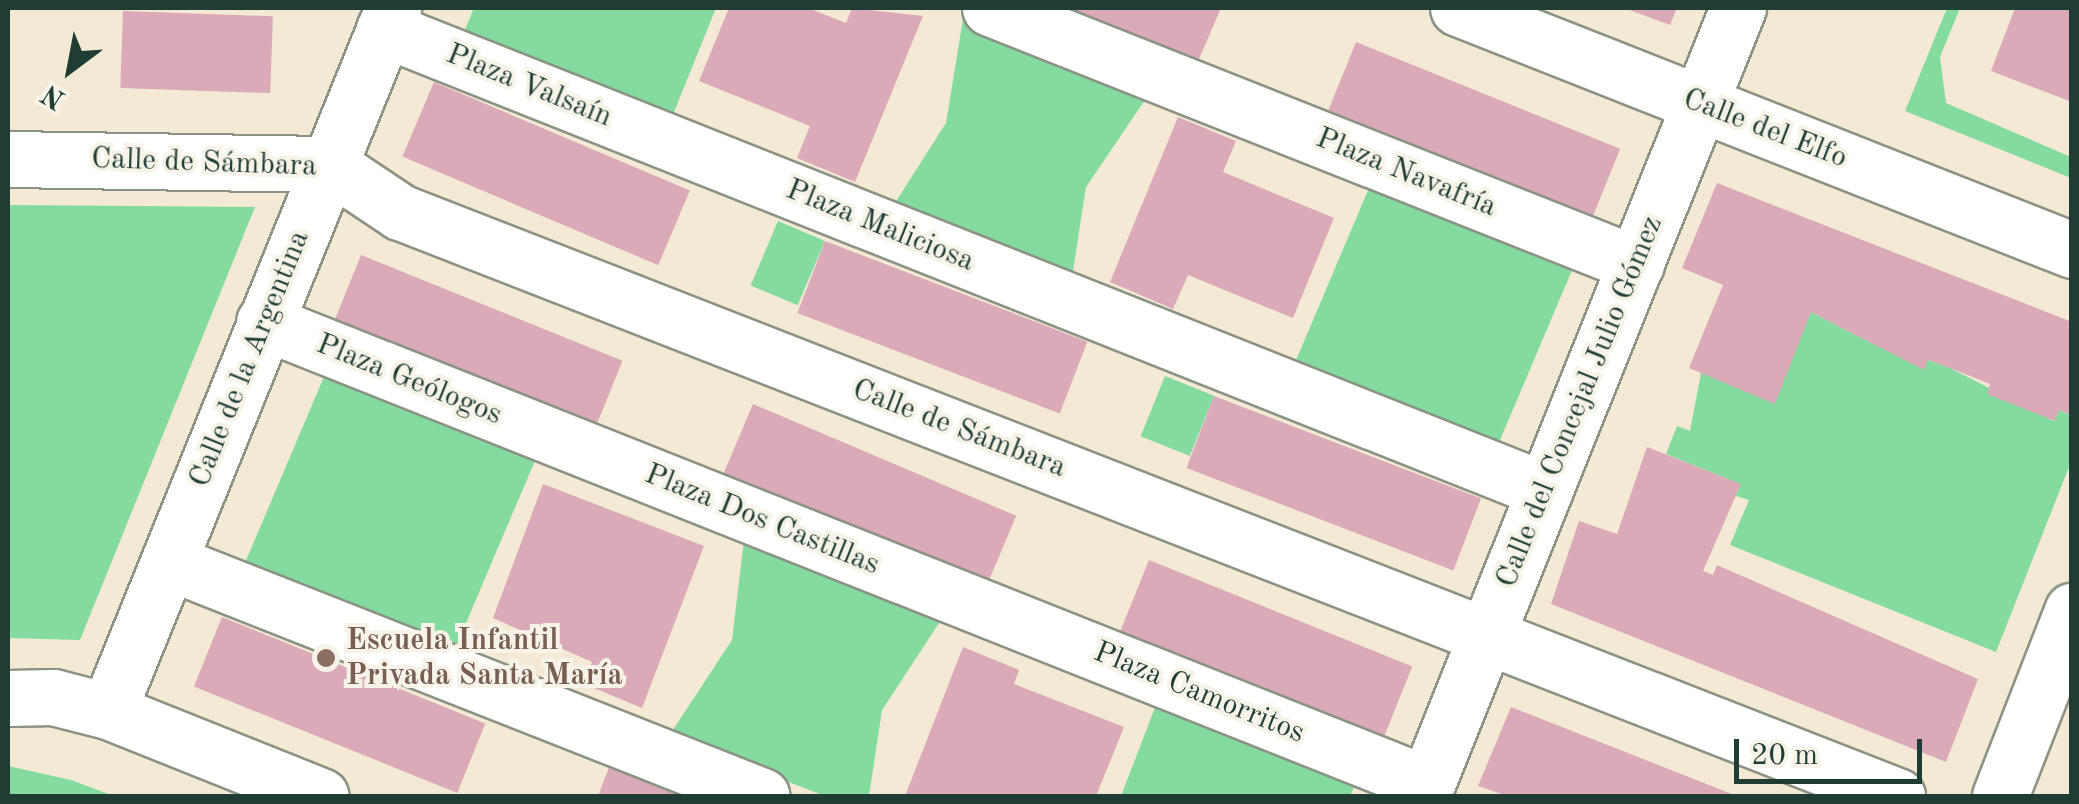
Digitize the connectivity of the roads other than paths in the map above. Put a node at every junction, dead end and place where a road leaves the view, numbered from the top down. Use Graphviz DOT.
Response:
graph roads {
  1 [pos="990,8"];
  2 [pos="1458,8"];
  3 [pos="1738,8"];
  4 [pos="389,18"];
  5 [pos="1700,104"];
  6 [pos="673,143"];
  7 [pos="8,159"];
  8 [pos="328,164"];
  9 [pos="2072,250"];
  10 [pos="1636,264"];
  11 [pos="264,322"];
  12 [pos="553,438"];
  13 [pos="1545,490"];
  14 [pos="169,562"];
  15 [pos="970,603"];
  16 [pos="2072,612"];
  17 [pos="1488,633"];
  18 [pos="8,698"];
  19 [pos="108,711"];
  20 [pos="1424,790"];
  21 [pos="321,796"];
  22 [pos="762,796"];
  23 [pos="1897,796"];
  24 [pos="2000,796"];
  1 -- 10 [label="street, Plaza Navafría"];
  2 -- 5 [label="street, Calle del Elfo"];
  3 -- 5 [label="street, Calle del Concejal Julio Gómez"];
  4 -- 6 [label="street, Plaza Valsaín"];
  4 -- 8 [label="street, Calle de la Argentina"];
  5 -- 9 [label="street, Calle del Elfo"];
  5 -- 10 [label="street, Calle del Concejal Julio Gómez"];
  6 -- 13 [label="street, Plaza Maliciosa"];
  7 -- 8 [label="street, Calle de Sámbara"];
  8 -- 11 [label="street, Calle de la Argentina"];
  8 -- 17 [label="street, Calle de Sámbara"];
  10 -- 13 [label="street, Calle del Concejal Julio Gómez"];
  11 -- 12 [label="street, Plaza Geólogos"];
  11 -- 14 [label="street, Calle de la Argentina"];
  12 -- 15 [label="street, Plaza Dos Castillas"];
  13 -- 17 [label="street, Calle del Concejal Julio Gómez"];
  14 -- 19 [label="street, Calle de la Argentina"];
  14 -- 22 [label="street"];
  15 -- 20 [label="street, Plaza Camorritos"];
  16 -- 24 [label="street"];
  17 -- 20 [label="street, Calle del Concejal Julio Gómez"];
  17 -- 23 [label="street, Calle de Sámbara"];
  18 -- 19 [label="street"];
  19 -- 21 [label="street"];
}
